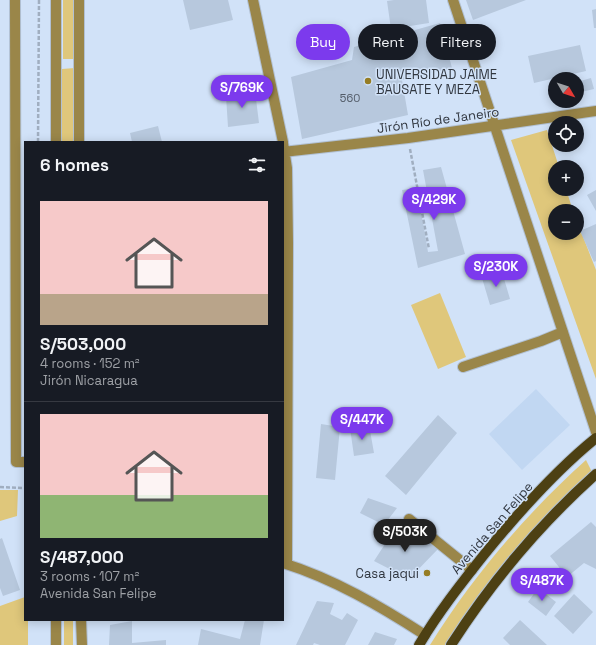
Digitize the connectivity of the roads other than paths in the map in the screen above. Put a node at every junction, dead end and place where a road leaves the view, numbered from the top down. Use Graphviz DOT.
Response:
graph roads {
  1 [pos="15,0"];
  2 [pos="56,0"];
  3 [pos="79,0"];
  4 [pos="253,0"];
  5 [pos="453,0"];
  6 [pos="596,111"];
  7 [pos="495,126"];
  8 [pos="56,141"];
  9 [pos="79,141"];
  10 [pos="282,141"];
  11 [pos="284,147"];
  12 [pos="284,152"];
  13 [pos="20,200"];
  14 [pos="563,332"];
  15 [pos="463,367"];
  16 [pos="596,432"];
  17 [pos="596,438"];
  18 [pos="24,462"];
  19 [pos="596,474"];
  20 [pos="409,519"];
  21 [pos="285,563"];
  22 [pos="472,570"];
  23 [pos="56,621"];
  24 [pos="81,621"];
  25 [pos="425,634"];
  26 [pos="56,645"];
  27 [pos="82,645"];
  28 [pos="419,645"];
  29 [pos="451,645"];
  1 -- 13 [label="street"];
  2 -- 8 [label="street"];
  3 -- 9 [label="street"];
  4 -- 10 [label="street"];
  5 -- 7 [label="street"];
  6 -- 7 [label="street, Jirón Río de Janeiro"];
  7 -- 11 [label="street, Jirón Río de Janeiro"];
  7 -- 14 [label="street"];
  12 -- 21 [label="street"];
  13 -- 18 [label="street"];
  14 -- 15 [label="street"];
  14 -- 16 [label="street"];
  17 -- 22 [label="main road, Avenida San Felipe"];
  19 -- 29 [label="main road"];
  20 -- 22 [label="street"];
  21 -- 25 [label="street"];
  22 -- 25 [label="main road, Avenida San Felipe"];
  23 -- 26 [label="street"];
  24 -- 27 [label="street"];
  25 -- 28 [label="main road, Avenida San Felipe"];
}
